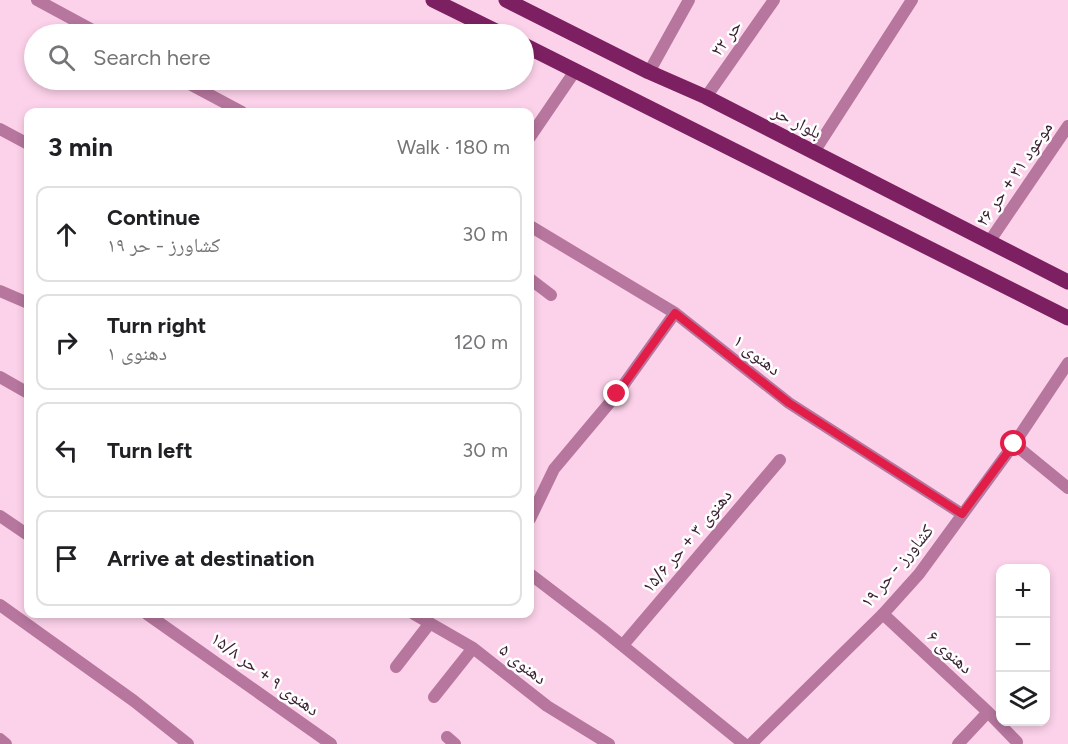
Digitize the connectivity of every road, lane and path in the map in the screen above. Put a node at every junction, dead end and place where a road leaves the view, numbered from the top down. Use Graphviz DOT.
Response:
graph roads {
  1 [pos="37,0"];
  2 [pos="433,0"];
  3 [pos="506,0"];
  4 [pos="689,0"];
  5 [pos="774,0"];
  6 [pos="912,0"];
  7 [pos="81,24"];
  8 [pos="482,24"];
  9 [pos="534,50"];
  10 [pos="574,71"];
  11 [pos="649,72"];
  12 [pos="201,90"];
  13 [pos="706,97"];
  14 [pos="234,108"];
  15 [pos="1068,126"];
  16 [pos="0,129"];
  17 [pos="534,131"];
  18 [pos="24,142"];
  19 [pos="814,152"];
  20 [pos="534,229"];
  21 [pos="989,242"];
  22 [pos="534,282"];
  23 [pos="1068,282"];
  24 [pos="0,291"];
  25 [pos="551,295"];
  26 [pos="24,301"];
  27 [pos="675,313"];
  28 [pos="1068,318"];
  29 [pos="1068,363"];
  30 [pos="0,377"];
  31 [pos="24,391"];
  32 [pos="1014,444"];
  33 [pos="780,460"];
  34 [pos="1068,488"];
  35 [pos="534,511"];
  36 [pos="962,514"];
  37 [pos="0,516"];
  38 [pos="24,532"];
  39 [pos="534,577"];
  40 [pos="0,605"];
  41 [pos="884,614"];
  42 [pos="153,618"];
  43 [pos="421,618"];
  44 [pos="430,623"];
  45 [pos="623,645"];
  46 [pos="473,648"];
  47 [pos="396,667"];
  48 [pos="434,697"];
  49 [pos="988,712"];
  50 [pos="0,740"];
  51 [pos="1017,742"];
  52 [pos="6,744"];
  53 [pos="188,744"];
  54 [pos="331,744"];
  55 [pos="609,744"];
  56 [pos="744,744"];
  57 [pos="751,744"];
  58 [pos="958,744"];
  1 -- 7 [label="street"];
  2 -- 8 [label="main road"];
  3 -- 11 [label="main road, بلوار حر"];
  4 -- 11 [label="street"];
  5 -- 13 [label="street, حر ۲۲"];
  6 -- 19 [label="street"];
  9 -- 10 [label="main road"];
  10 -- 17 [label="street"];
  10 -- 28 [label="main road"];
  11 -- 13 [label="main road, بلوار حر"];
  12 -- 14 [label="street"];
  13 -- 19 [label="main road, بلوار حر"];
  15 -- 21 [label="street, موعود ۳۱ + حر ۲۶"];
  16 -- 18 [label="street"];
  19 -- 21 [label="main road, بلوار حر"];
  20 -- 27 [label="street, دهنوی ۱"];
  21 -- 23 [label="main road, بلوار حر"];
  22 -- 25 [label="street"];
  24 -- 26 [label="street"];
  27 -- 35 [label="street"];
  27 -- 36 [label="street, دهنوی ۱"];
  29 -- 32 [label="street, کشاورز - حر ۱۹"];
  30 -- 31 [label="street"];
  32 -- 34 [label="street"];
  32 -- 36 [label="street, کشاورز - حر ۱۹"];
  33 -- 45 [label="street, دهنوی ۳ + حر ۱۵/۶"];
  36 -- 41 [label="street, کشاورز - حر ۱۹"];
  37 -- 38 [label="street"];
  39 -- 45 [label="street"];
  40 -- 53 [label="street"];
  41 -- 49 [label="street, دهنوی ۶"];
  41 -- 57 [label="street, کشاورز - حر ۱۹"];
  42 -- 54 [label="street, دهنوی ۹ + حر ۱۵/۸"];
  43 -- 44 [label="street, دهنوی ۵"];
  44 -- 46 [label="street, دهنوی ۵"];
  44 -- 47 [label="street"];
  45 -- 56 [label="street"];
  46 -- 48 [label="street"];
  46 -- 55 [label="street, دهنوی ۵"];
  49 -- 51 [label="street, دهنوی ۶"];
  49 -- 58 [label="street"];
  50 -- 52 [label="street"];
}
